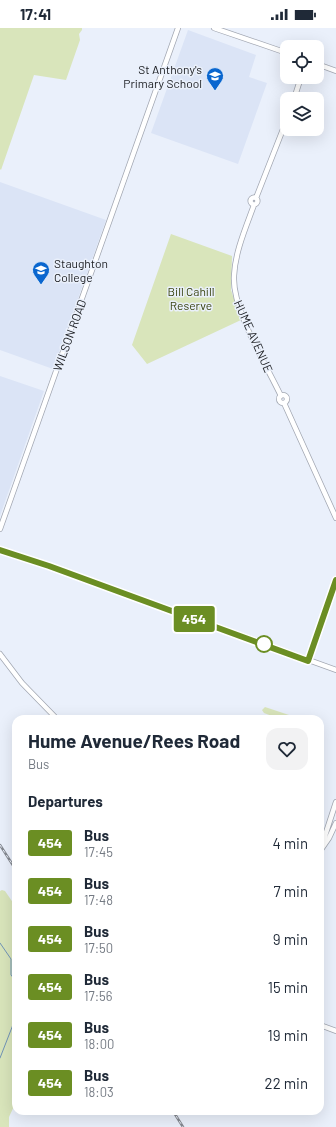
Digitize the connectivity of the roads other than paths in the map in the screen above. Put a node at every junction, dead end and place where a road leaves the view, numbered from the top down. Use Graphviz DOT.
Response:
graph roads {
  1 [pos="178,28"];
  2 [pos="214,28"];
  3 [pos="280,51"];
  4 [pos="324,67"];
  5 [pos="336,71"];
  6 [pos="280,136"];
  7 [pos="336,518"];
  8 [pos="0,529"];
  9 [pos="0,550"];
  10 [pos="336,580"];
  11 [pos="0,654"];
  12 [pos="308,661"];
  13 [pos="336,670"];
  14 [pos="53,715"];
  15 [pos="336,802"];
  16 [pos="336,823"];
  17 [pos="324,839"];
  18 [pos="324,846"];
  19 [pos="324,1026"];
  20 [pos="336,1030"];
  1 -- 8 [label="street, WILSON ROAD"];
  2 -- 3 [label="street"];
  4 -- 5 [label="street"];
  6 -- 7 [label="street, HUME AVENUE"];
  9 -- 12 [label="street"];
  10 -- 12 [label="street"];
  11 -- 14 [label="street"];
  12 -- 13 [label="street"];
  15 -- 17 [label="street"];
  16 -- 18 [label="street"];
  19 -- 20 [label="street"];
}
